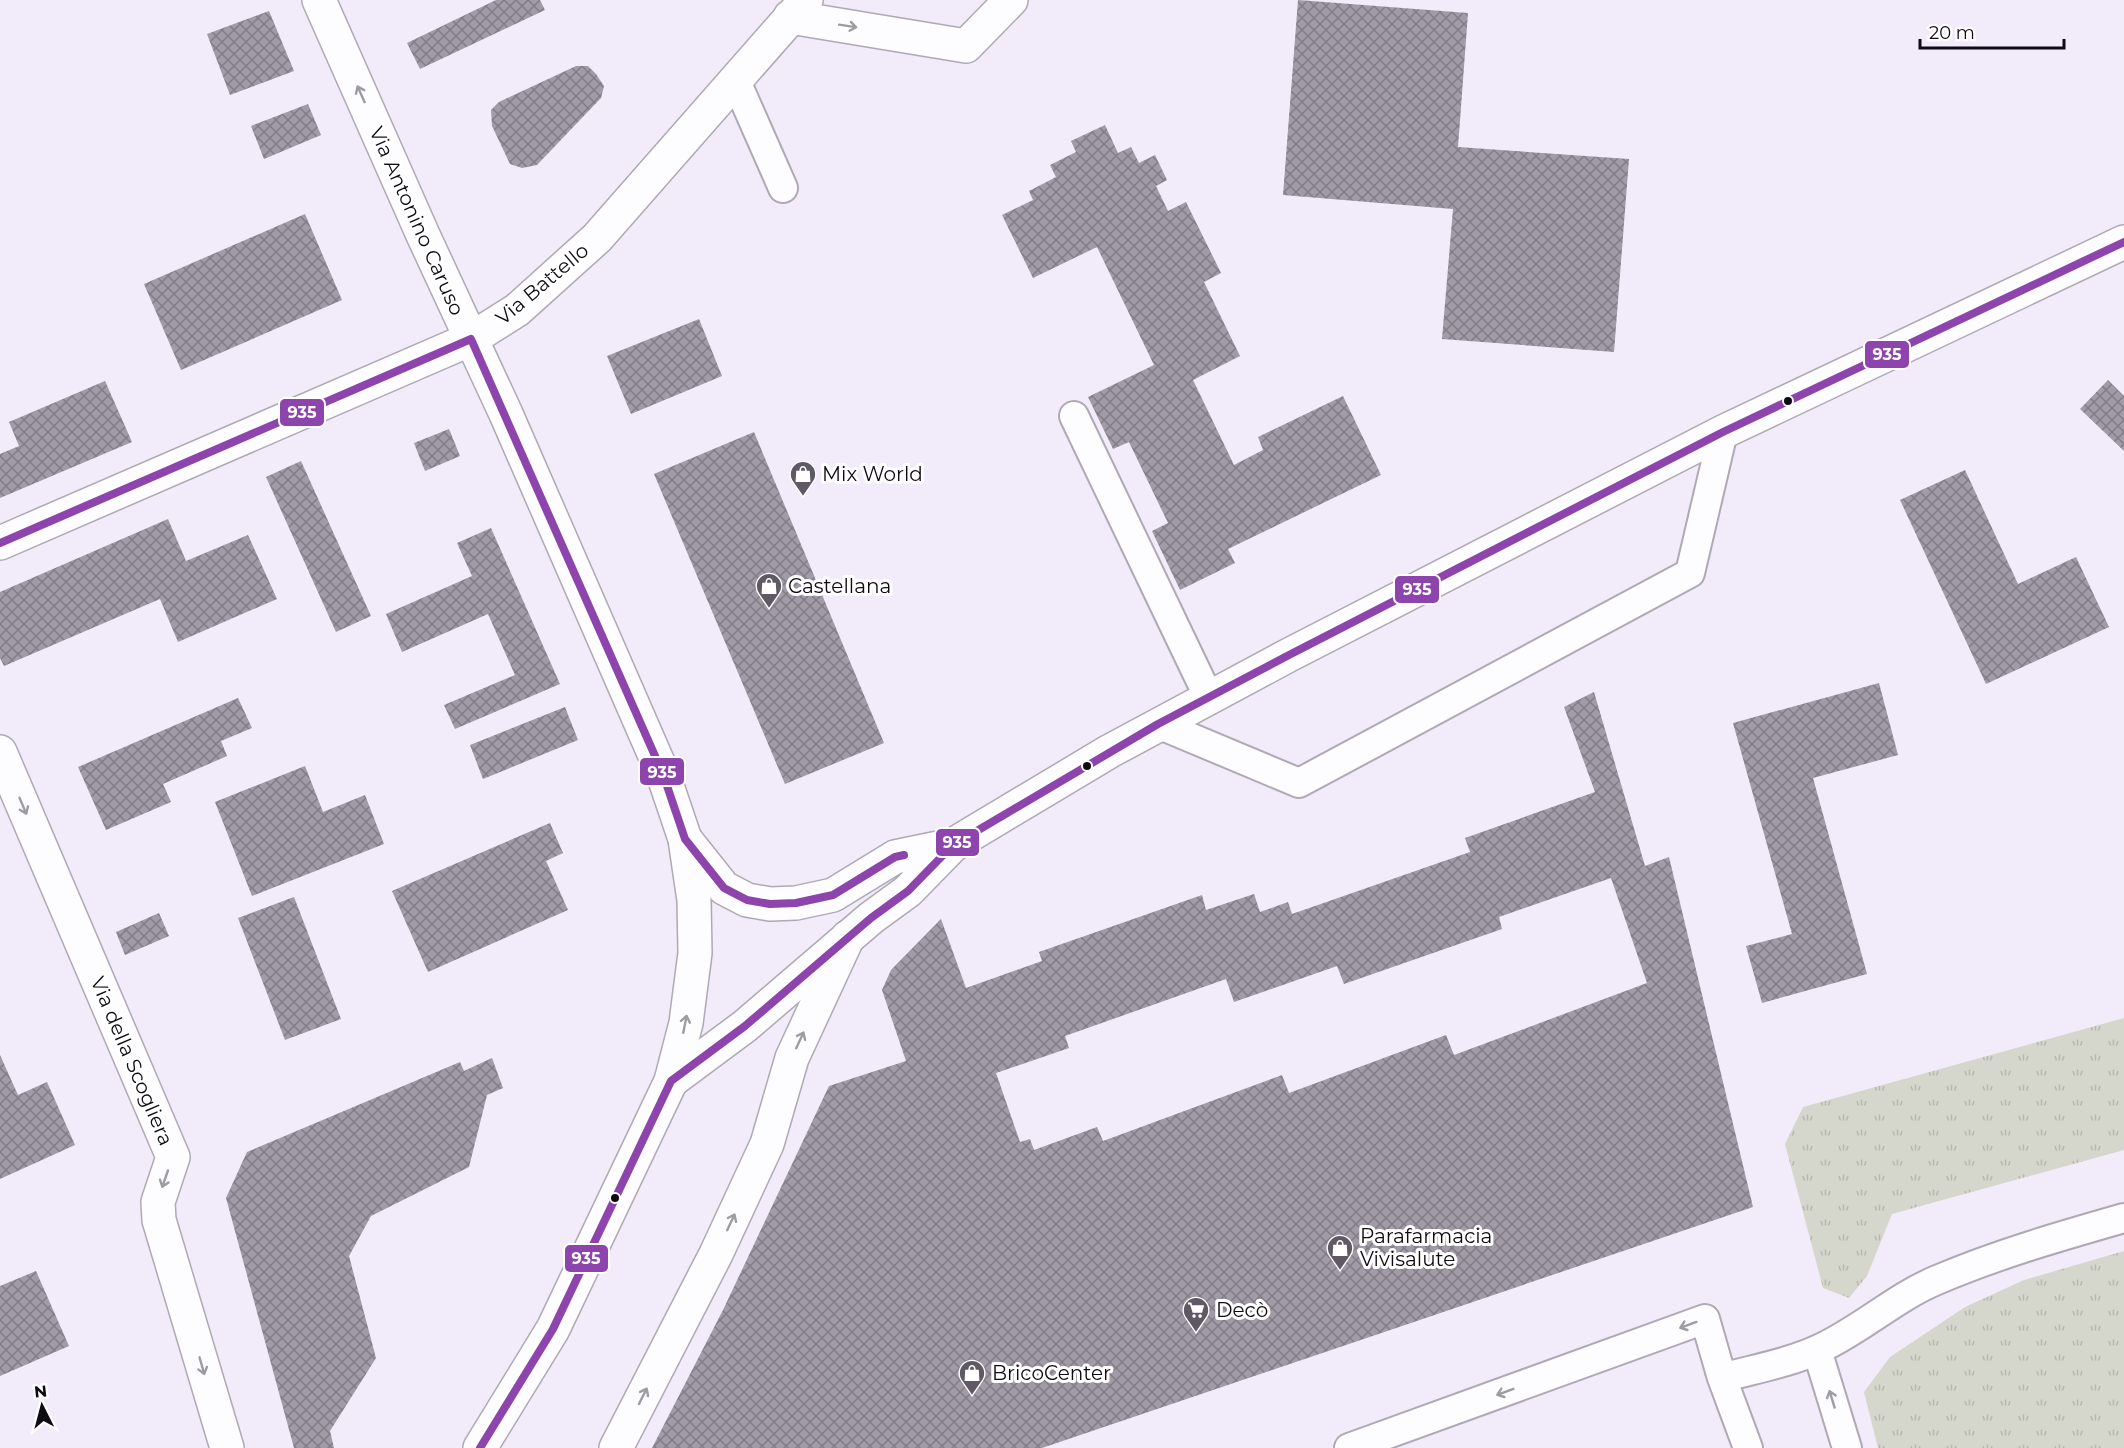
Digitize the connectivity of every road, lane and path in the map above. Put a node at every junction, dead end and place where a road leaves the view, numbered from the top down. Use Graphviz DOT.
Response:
graph roads {
  1 [pos="319,0"];
  2 [pos="1011,0"];
  3 [pos="798,8"];
  4 [pos="735,79"];
  5 [pos="783,188"];
  6 [pos="2124,242"];
  7 [pos="2124,254"];
  8 [pos="2089,257"];
  9 [pos="471,339"];
  10 [pos="1074,416"];
  11 [pos="1723,432"];
  12 [pos="0,543"];
  13 [pos="1209,698"];
  14 [pos="1158,724"];
  15 [pos="0,752"];
  16 [pos="685,839"];
  17 [pos="953,845"];
  18 [pos="848,937"];
  19 [pos="671,1081"];
  20 [pos="2124,1218"];
  21 [pos="1817,1350"];
  22 [pos="1722,1378"];
  23 [pos="226,1448"];
  24 [pos="480,1448"];
  25 [pos="616,1448"];
  26 [pos="1349,1448"];
  27 [pos="1748,1448"];
  28 [pos="1847,1448"];
  9 -- 1 [label="main road, Via Antonino Caruso, one-way"];
  3 -- 2 [label="main road, one-way"];
  3 -- 4 [label="main road, Via Battello"];
  4 -- 5 [label="lane"];
  4 -- 9 [label="main road, Via Battello"];
  6 -- 8 [label="main road"];
  7 -- 8 [label="main road"];
  8 -- 11 [label="main road"];
  9 -- 12 [label="main road, Via Battello"];
  9 -- 16 [label="main road, Via Antonino Caruso"];
  10 -- 13 [label="lane"];
  11 -- 13 [label="main road"];
  11 -- 14 [label="lane"];
  13 -- 14 [label="main road"];
  14 -- 17 [label="main road"];
  15 -- 23 [label="main road, Via della Scogliera, one-way"];
  16 -- 17 [label="main road"];
  19 -- 16 [label="main road, one-way"];
  17 -- 18 [label="main road"];
  18 -- 19 [label="main road"];
  25 -- 18 [label="main road, one-way"];
  19 -- 24 [label="main road"];
  20 -- 21 [label="lane"];
  21 -- 22 [label="lane"];
  28 -- 21 [label="lane, one-way"];
  22 -- 26 [label="lane, one-way"];
  22 -- 27 [label="lane"];
}
